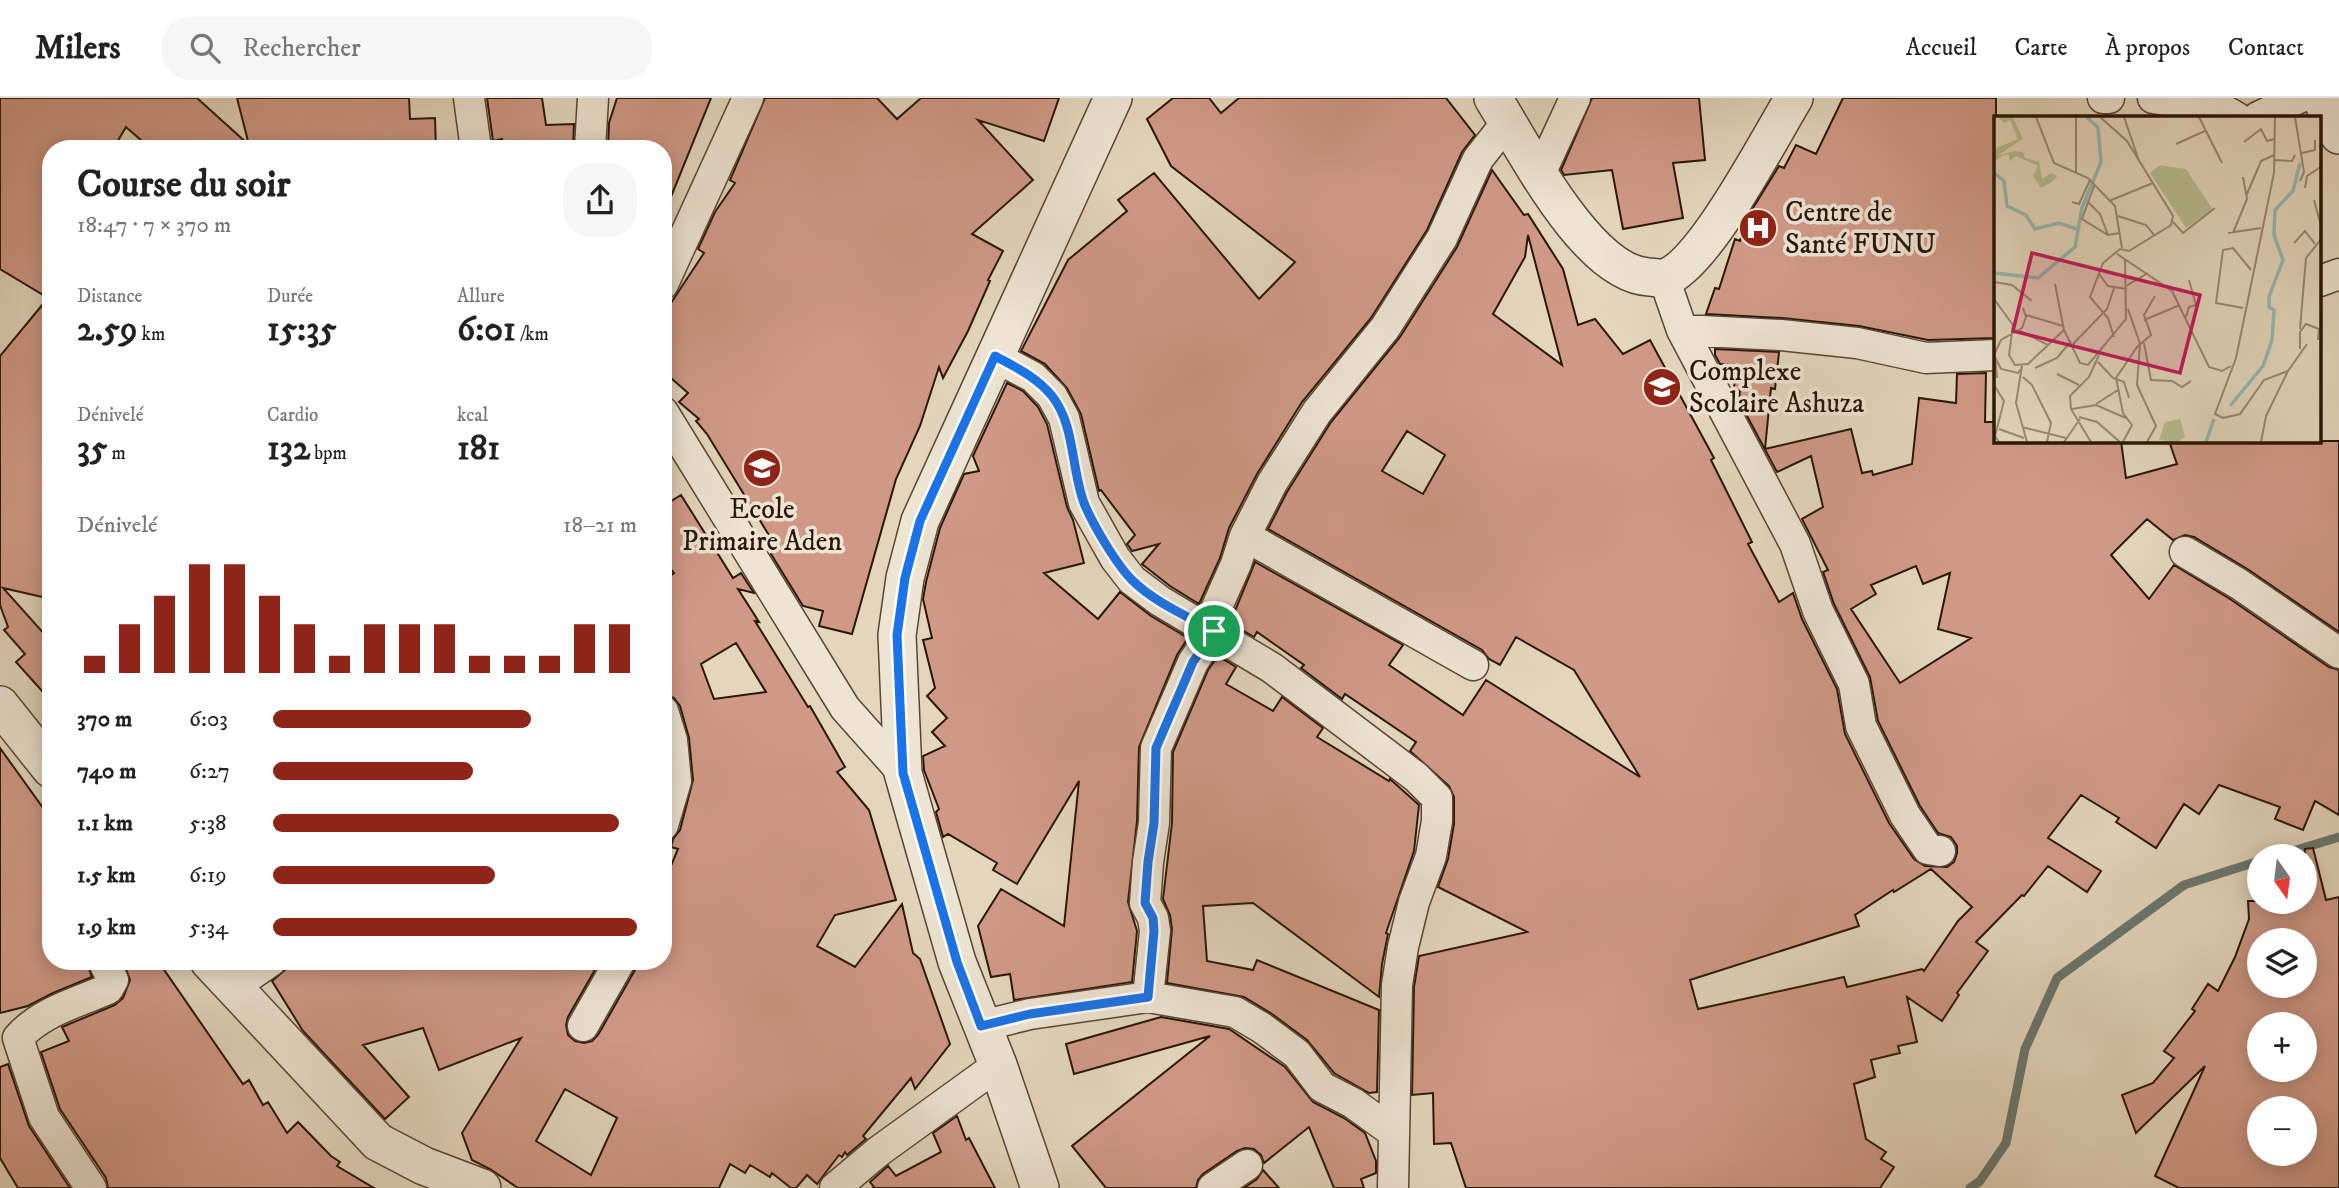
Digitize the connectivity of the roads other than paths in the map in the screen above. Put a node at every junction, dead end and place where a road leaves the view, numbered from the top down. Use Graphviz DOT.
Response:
graph roads {
  1 [pos="469,98"];
  2 [pos="593,98"];
  3 [pos="748,98"];
  4 [pos="1113,98"];
  5 [pos="1575,98"];
  6 [pos="1794,98"];
  7 [pos="2103,98"];
  8 [pos="2109,98"];
  9 [pos="2153,98"];
  10 [pos="2300,98"];
  11 [pos="2321,98"];
  12 [pos="1500,109"];
  13 [pos="2234,116"];
  14 [pos="2260,116"];
  15 [pos="2339,135"];
  16 [pos="475,140"];
  17 [pos="591,140"];
  18 [pos="1540,174"];
  19 [pos="672,264"];
  20 [pos="2339,274"];
  21 [pos="1664,278"];
  22 [pos="2322,280"];
  23 [pos="1682,330"];
  24 [pos="1994,355"];
  25 [pos="995,356"];
  26 [pos="672,427"];
  27 [pos="1245,536"];
  28 [pos="2185,552"];
  29 [pos="1214,631"];
  30 [pos="2339,653"];
  31 [pos="1474,665"];
  32 [pos="0,705"];
  33 [pos="672,740"];
  34 [pos="42,758"];
  35 [pos="903,773"];
  36 [pos="672,795"];
  37 [pos="1940,851"];
  38 [pos="108,970"];
  39 [pos="615,970"];
  40 [pos="220,974"];
  41 [pos="1148,997"];
  42 [pos="583,1026"];
  43 [pos="981,1026"];
  44 [pos="998,1065"];
  45 [pos="1393,1132"];
  46 [pos="1247,1165"];
  47 [pos="91,1188"];
  48 [pos="482,1188"];
  49 [pos="835,1188"];
  50 [pos="1040,1188"];
  51 [pos="1213,1188"];
  52 [pos="1393,1188"];
  1 -- 16 [label="street"];
  2 -- 17 [label="street"];
  3 -- 19 [label="street"];
  4 -- 25 [label="street"];
  5 -- 18 [label="street"];
  6 -- 21 [label="street"];
  7 -- 8 [label="street"];
  9 -- 13 [label="street"];
  10 -- 14 [label="street"];
  11 -- 15 [label="street"];
  12 -- 18 [label="street"];
  12 -- 27 [label="street"];
  18 -- 21 [label="street"];
  20 -- 22 [label="street"];
  21 -- 23 [label="street"];
  23 -- 24 [label="street"];
  23 -- 37 [label="street"];
  25 -- 29 [label="street"];
  25 -- 35 [label="street"];
  26 -- 35 [label="street"];
  27 -- 29 [label="street"];
  27 -- 31 [label="street"];
  28 -- 30 [label="street"];
  29 -- 41 [label="street"];
  29 -- 45 [label="street"];
  32 -- 34 [label="street"];
  33 -- 36 [label="street"];
  35 -- 43 [label="street"];
  38 -- 47 [label="street"];
  39 -- 42 [label="street"];
  40 -- 48 [label="street"];
  41 -- 43 [label="street"];
  41 -- 45 [label="street"];
  43 -- 44 [label="street"];
  44 -- 49 [label="street"];
  44 -- 50 [label="street"];
  45 -- 52 [label="street"];
  46 -- 51 [label="street"];
}
